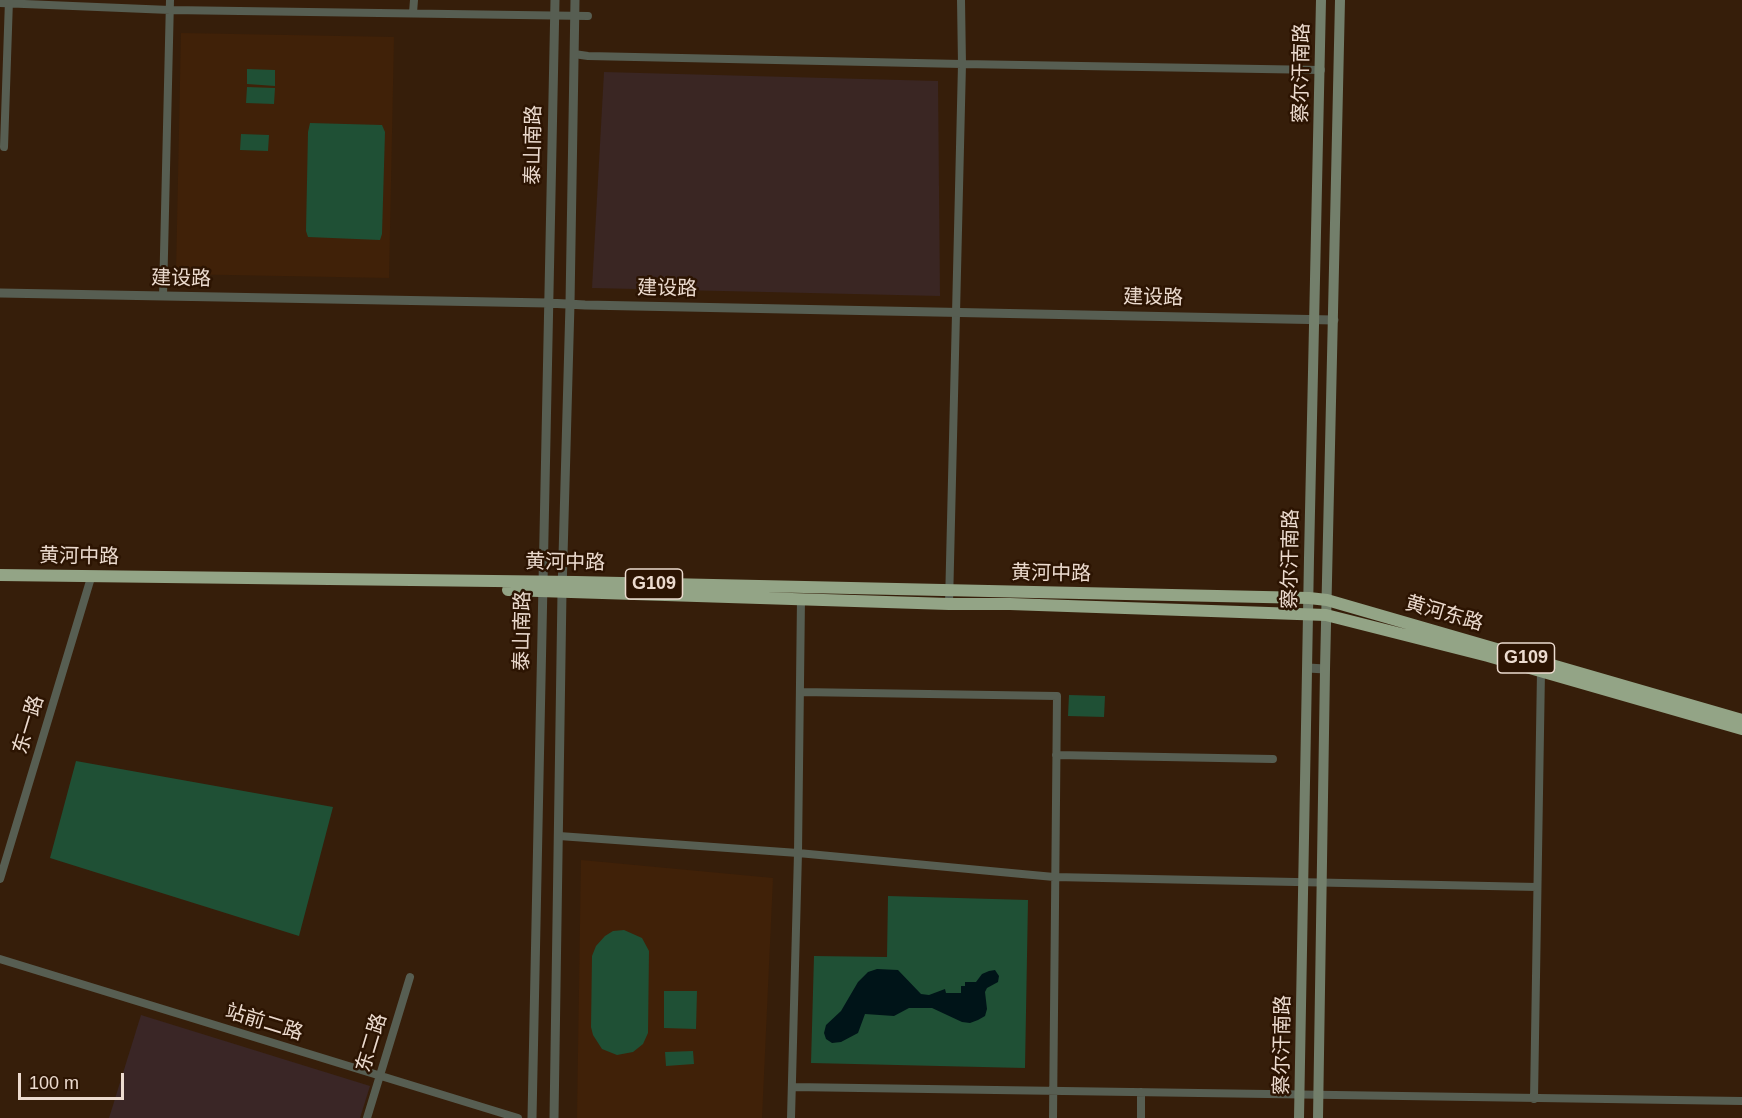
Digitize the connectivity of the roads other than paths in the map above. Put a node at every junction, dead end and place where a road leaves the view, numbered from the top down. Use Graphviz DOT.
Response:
graph roads {
  1 [pos="170,0"];
  2 [pos="414,0"];
  3 [pos="555,0"];
  4 [pos="575,0"];
  5 [pos="961,0"];
  6 [pos="1321,0"];
  7 [pos="1340,0"];
  8 [pos="6,2"];
  9 [pos="170,9"];
  10 [pos="413,13"];
  11 [pos="554,16"];
  12 [pos="575,16"];
  13 [pos="588,16"];
  14 [pos="574,54"];
  15 [pos="962,64"];
  16 [pos="1321,69"];
  17 [pos="4,147"];
  18 [pos="0,293"];
  19 [pos="164,296"];
  20 [pos="548,303"];
  21 [pos="570,304"];
  22 [pos="956,312"];
  23 [pos="1314,320"];
  24 [pos="1334,320"];
  25 [pos="0,575"];
  26 [pos="0,580"];
  27 [pos="90,581"];
  28 [pos="542,586"];
  29 [pos="562,587"];
  30 [pos="950,590"];
  31 [pos="801,598"];
  32 [pos="1309,598"];
  33 [pos="1327,600"];
  34 [pos="949,604"];
  35 [pos="1308,615"];
  36 [pos="1326,615"];
  37 [pos="1308,668"];
  38 [pos="1325,669"];
  39 [pos="1541,671"];
  40 [pos="800,692"];
  41 [pos="1742,720"];
  42 [pos="1742,729"];
  43 [pos="1056,755"];
  44 [pos="1274,759"];
  45 [pos="559,836"];
  46 [pos="798,853"];
  47 [pos="1054,877"];
  48 [pos="0,879"];
  49 [pos="1304,882"];
  50 [pos="1323,883"];
  51 [pos="1537,887"];
  52 [pos="0,959"];
  53 [pos="410,977"];
  54 [pos="380,1076"];
  55 [pos="792,1087"];
  56 [pos="1054,1091"];
  57 [pos="1141,1092"];
  58 [pos="1300,1095"];
  59 [pos="1319,1095"];
  60 [pos="1534,1099"];
  61 [pos="1742,1101"];
  62 [pos="367,1118"];
  63 [pos="518,1118"];
  64 [pos="532,1118"];
  65 [pos="554,1118"];
  66 [pos="791,1118"];
  67 [pos="1053,1118"];
  68 [pos="1141,1118"];
  69 [pos="1299,1118"];
  70 [pos="1318,1118"];
  1 -- 9 [label="street"];
  2 -- 10 [label="street"];
  3 -- 11 [label="street, 泰山南路"];
  4 -- 12 [label="street, 泰山南路"];
  5 -- 15 [label="street"];
  6 -- 16 [label="main road, 察尔汗南路"];
  7 -- 24 [label="main road, 察尔汗南路"];
  8 -- 9 [label="street"];
  8 -- 17 [label="street"];
  9 -- 10 [label="street"];
  9 -- 19 [label="street"];
  10 -- 11 [label="street"];
  11 -- 12 [label="street"];
  11 -- 20 [label="street, 泰山南路"];
  12 -- 13 [label="street"];
  12 -- 14 [label="street, 泰山南路"];
  14 -- 15 [label="street"];
  14 -- 21 [label="street, 泰山南路"];
  15 -- 16 [label="street"];
  15 -- 22 [label="street"];
  16 -- 23 [label="main road, 察尔汗南路"];
  18 -- 19 [label="street, 建设路"];
  19 -- 20 [label="street, 建设路"];
  20 -- 21 [label="street, 建设路"];
  20 -- 28 [label="street, 泰山南路"];
  21 -- 22 [label="street, 建设路"];
  21 -- 29 [label="street, 泰山南路"];
  22 -- 23 [label="street, 建设路"];
  22 -- 30 [label="street"];
  23 -- 24 [label="street, 建设路"];
  23 -- 32 [label="main road, 察尔汗南路"];
  24 -- 33 [label="main road, 察尔汗南路"];
  25 -- 28 [label="highway, 黄河中路 / G109"];
  26 -- 27 [label="highway, 黄河中路 / G109"];
  27 -- 28 [label="highway, 黄河中路 / G109"];
  27 -- 48 [label="street, 东一路"];
  28 -- 29 [label="highway, 黄河中路 / G109"];
  28 -- 64 [label="street, 泰山南路"];
  29 -- 30 [label="highway, 黄河中路 / G109"];
  29 -- 31 [label="highway, 黄河中路 / G109"];
  29 -- 45 [label="street, 泰山南路"];
  30 -- 32 [label="highway, 黄河中路 / G109"];
  30 -- 34 [label="street"];
  31 -- 34 [label="highway, 黄河中路 / G109"];
  31 -- 40 [label="street"];
  32 -- 33 [label="highway, 黄河东路 / G109"];
  32 -- 35 [label="main road, 察尔汗南路"];
  33 -- 36 [label="main road, 察尔汗南路"];
  33 -- 41 [label="highway, 黄河东路 / G109"];
  34 -- 35 [label="highway, 黄河中路 / G109"];
  35 -- 36 [label="highway, 黄河东路 / G109"];
  35 -- 37 [label="main road, 察尔汗南路"];
  36 -- 38 [label="main road, 察尔汗南路"];
  36 -- 39 [label="highway, 黄河东路 / G109"];
  37 -- 38 [label="street"];
  37 -- 49 [label="main road, 察尔汗南路"];
  38 -- 50 [label="main road, 察尔汗南路"];
  39 -- 42 [label="highway, 黄河东路 / G109"];
  39 -- 51 [label="street"];
  40 -- 43 [label="street"];
  40 -- 46 [label="street"];
  43 -- 44 [label="street"];
  43 -- 47 [label="street"];
  45 -- 46 [label="street"];
  45 -- 65 [label="street, 泰山南路"];
  46 -- 47 [label="street"];
  46 -- 55 [label="street"];
  47 -- 49 [label="street"];
  47 -- 56 [label="street"];
  49 -- 50 [label="street"];
  49 -- 58 [label="main road, 察尔汗南路"];
  50 -- 51 [label="street"];
  50 -- 59 [label="main road, 察尔汗南路"];
  51 -- 60 [label="street"];
  52 -- 54 [label="street, 站前二路"];
  53 -- 54 [label="street, 东二路"];
  54 -- 62 [label="street, 东二路"];
  54 -- 63 [label="street, 站前二路"];
  55 -- 56 [label="street"];
  55 -- 66 [label="street"];
  56 -- 57 [label="street"];
  56 -- 67 [label="street"];
  57 -- 58 [label="street"];
  57 -- 68 [label="street"];
  58 -- 59 [label="street"];
  58 -- 69 [label="main road, 察尔汗南路"];
  59 -- 60 [label="street"];
  59 -- 70 [label="main road, 察尔汗南路"];
  60 -- 61 [label="street"];
}
